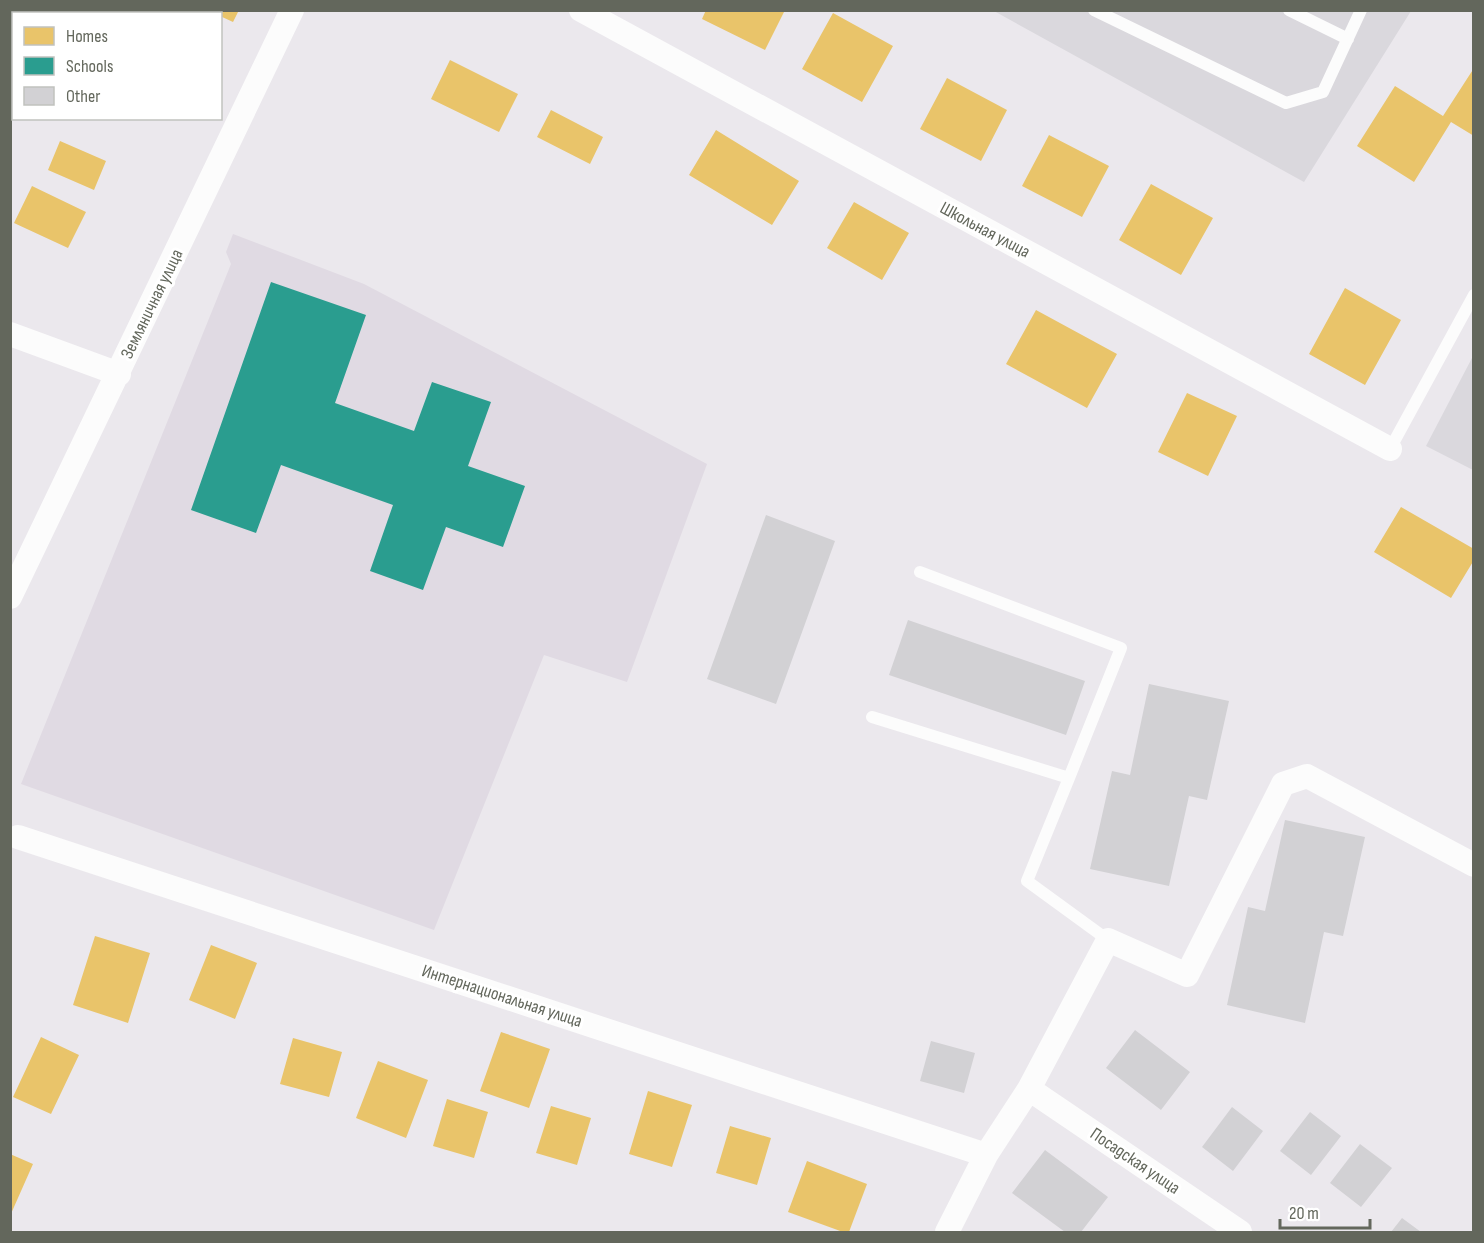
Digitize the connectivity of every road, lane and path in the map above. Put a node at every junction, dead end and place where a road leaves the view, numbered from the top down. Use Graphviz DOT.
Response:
graph roads {
  1 [pos="292,10"];
  2 [pos="580,10"];
  3 [pos="1094,10"];
  4 [pos="1289,10"];
  5 [pos="1361,10"];
  6 [pos="1348,39"];
  7 [pos="1473,296"];
  8 [pos="10,334"];
  9 [pos="119,374"];
  10 [pos="1390,449"];
  11 [pos="920,572"];
  12 [pos="10,597"];
  13 [pos="872,717"];
  14 [pos="1069,778"];
  15 [pos="13,842"];
  16 [pos="1473,866"];
  17 [pos="1108,940"];
  18 [pos="1029,1089"];
  19 [pos="986,1155"];
  20 [pos="947,1233"];
  21 [pos="1240,1233"];
  1 -- 9 [label="street, Земляничная улица"];
  2 -- 10 [label="street, Школьная улица"];
  3 -- 6 [label="lane"];
  4 -- 6 [label="lane"];
  5 -- 6 [label="lane"];
  7 -- 10 [label="lane"];
  8 -- 9 [label="street"];
  9 -- 12 [label="street, Земляничная улица"];
  11 -- 14 [label="lane"];
  13 -- 14 [label="lane"];
  14 -- 17 [label="lane"];
  15 -- 19 [label="street, Интернациональная улица"];
  16 -- 17 [label="street"];
  17 -- 18 [label="street"];
  18 -- 19 [label="street"];
  18 -- 21 [label="street, Посадская улица"];
  19 -- 20 [label="street"];
}
